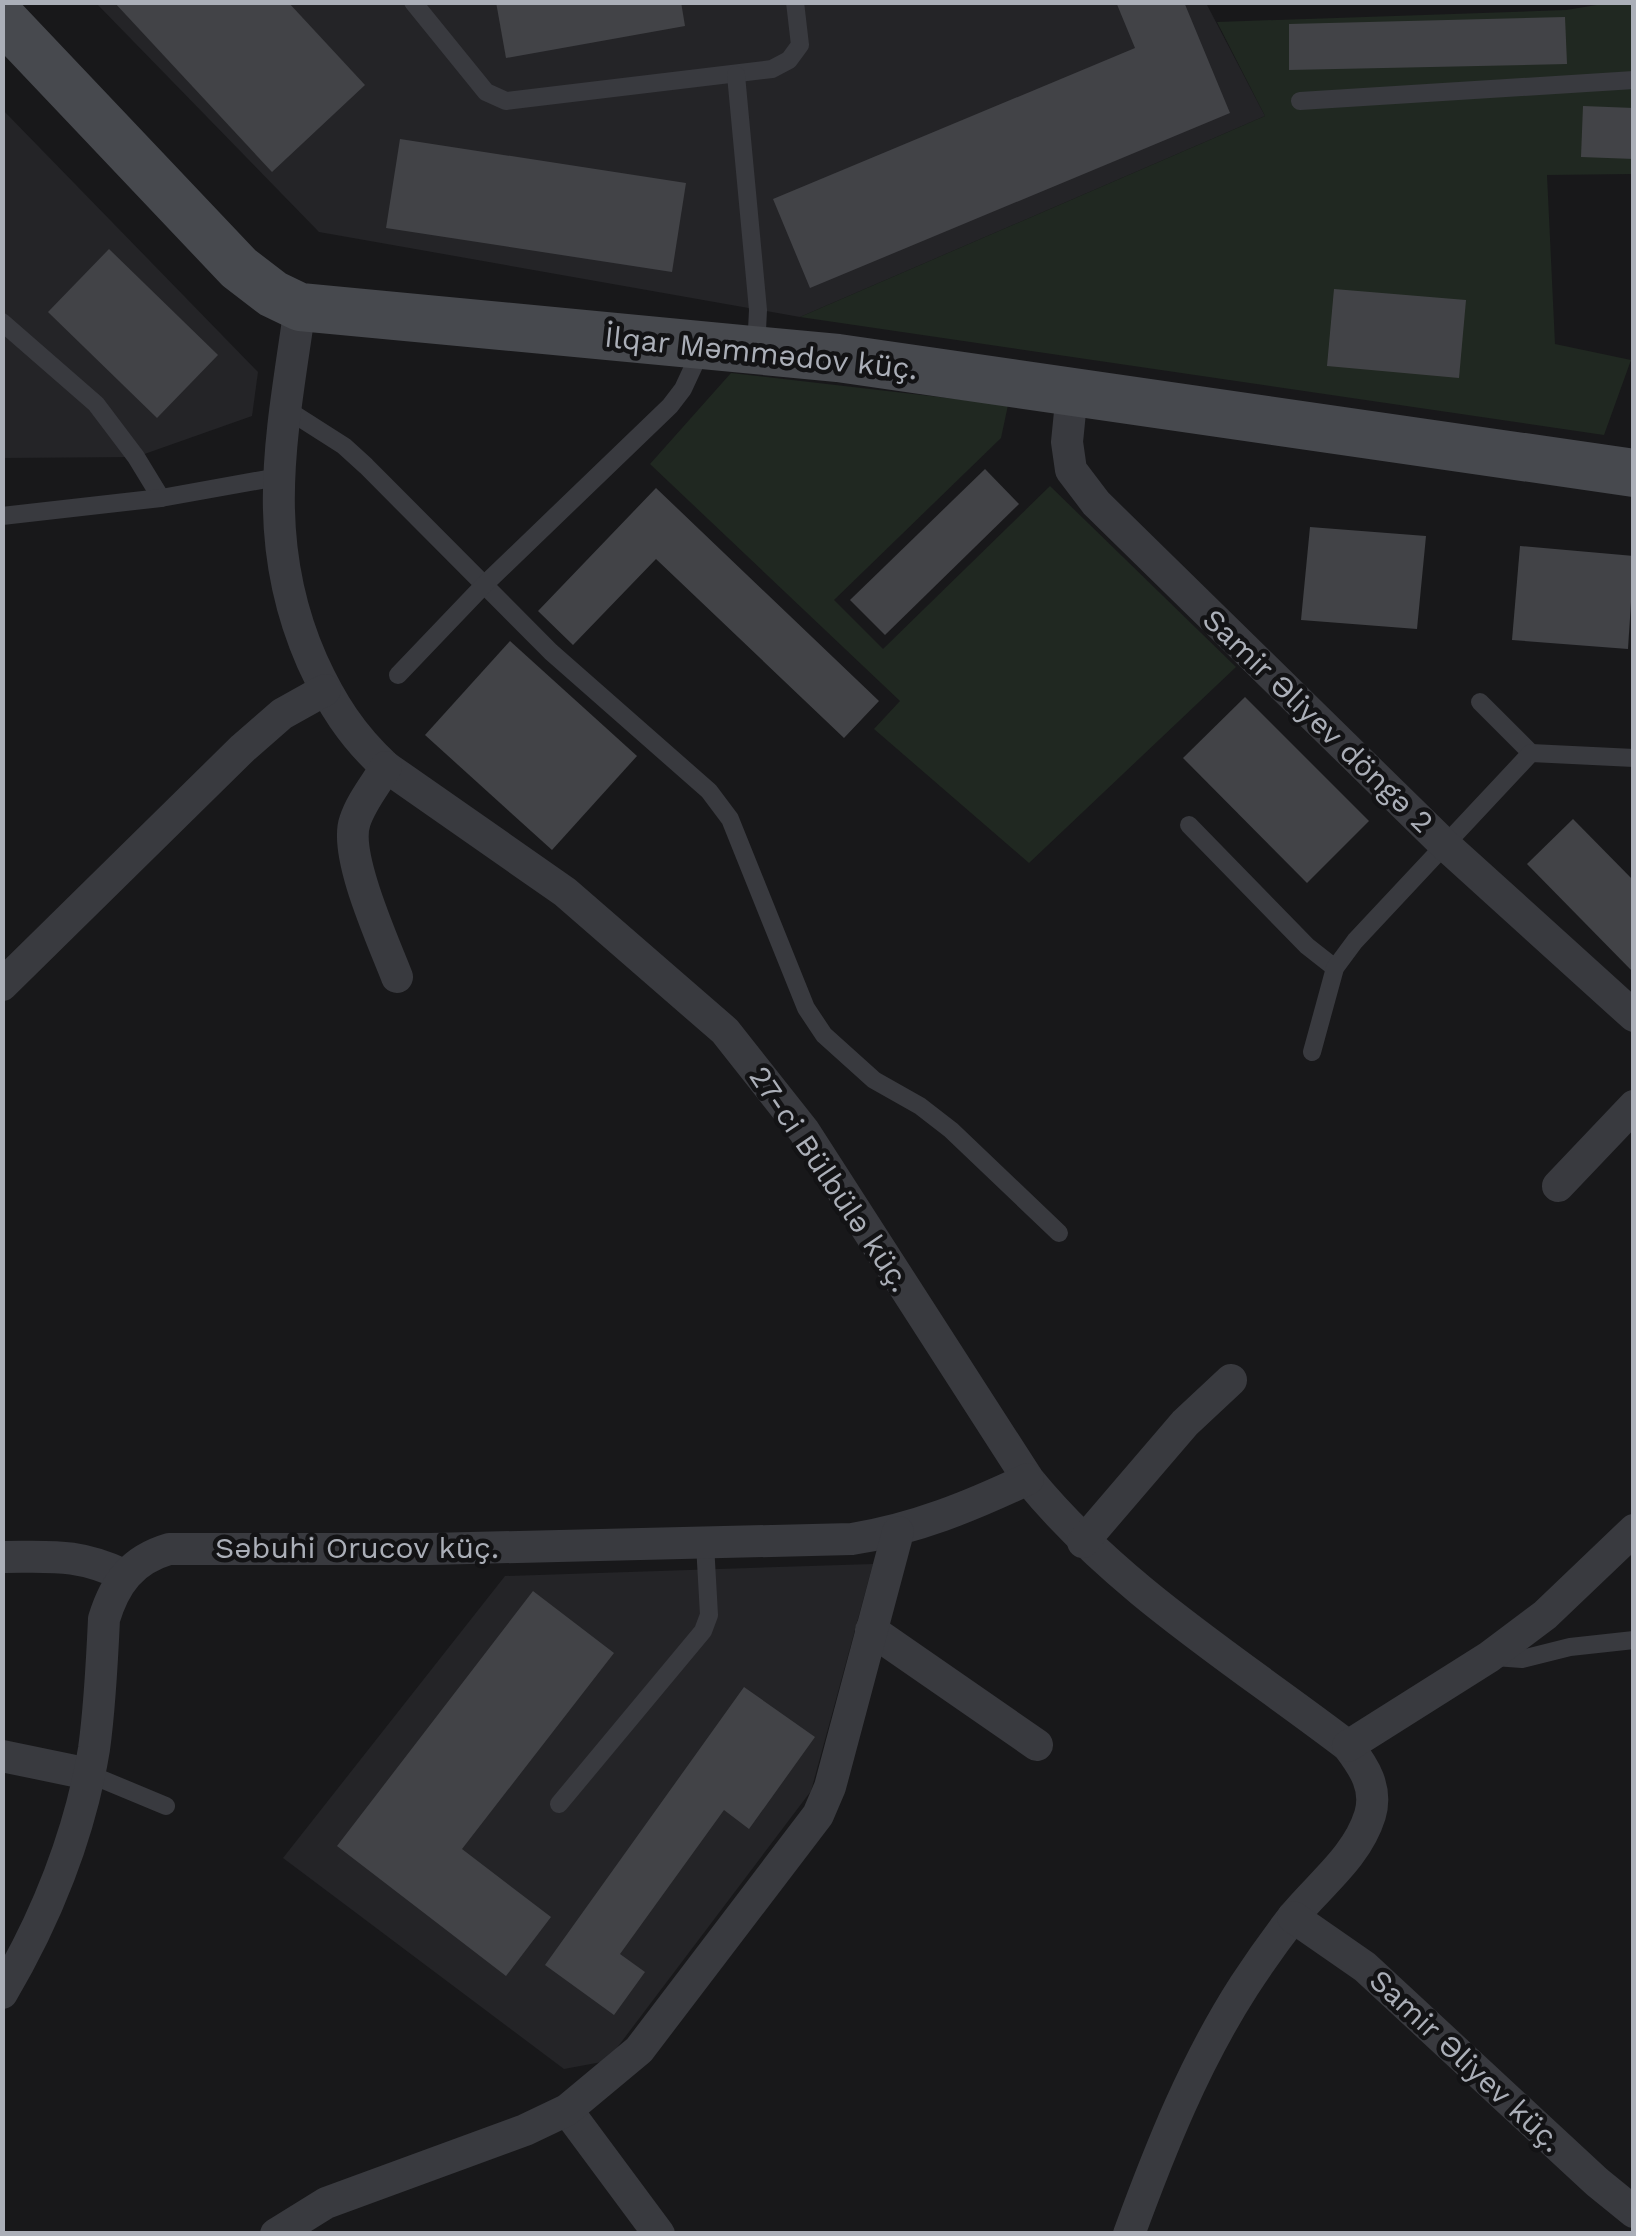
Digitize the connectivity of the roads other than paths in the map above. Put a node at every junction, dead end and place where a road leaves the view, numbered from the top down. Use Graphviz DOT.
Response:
graph roads {
  1 [pos="414,2"];
  2 [pos="795,2"];
  3 [pos="2,18"];
  4 [pos="736,75"];
  5 [pos="1634,80"];
  6 [pos="1300,100"];
  7 [pos="300,307"];
  8 [pos="2,322"];
  9 [pos="703,346"];
  10 [pos="756,350"];
  11 [pos="1072,392"];
  12 [pos="286,409"];
  13 [pos="1634,473"];
  14 [pos="278,477"];
  15 [pos="160,498"];
  16 [pos="4,520"];
  17 [pos="484,585"];
  18 [pos="398,674"];
  19 [pos="325,690"];
  20 [pos="1480,702"];
  21 [pos="1531,753"];
  22 [pos="1634,758"];
  23 [pos="386,767"];
  24 [pos="1189,825"];
  25 [pos="1443,843"];
  26 [pos="1335,968"];
  27 [pos="396,977"];
  28 [pos="2,985"];
  29 [pos="1634,1016"];
  30 [pos="1312,1052"];
  31 [pos="1634,1106"];
  32 [pos="1558,1186"];
  33 [pos="1059,1234"];
  34 [pos="1231,1380"];
  35 [pos="1028,1479"];
  36 [pos="1634,1530"];
  37 [pos="898,1532"];
  38 [pos="1083,1542"];
  39 [pos="704,1544"];
  40 [pos="2,1557"];
  41 [pos="124,1574"];
  42 [pos="872,1630"];
  43 [pos="1634,1640"];
  44 [pos="1490,1657"];
  45 [pos="1038,1745"];
  46 [pos="1348,1746"];
  47 [pos="2,1756"];
  48 [pos="89,1774"];
  49 [pos="559,1804"];
  50 [pos="166,1806"];
  51 [pos="1293,1917"];
  52 [pos="2,1993"];
  53 [pos="567,2110"];
  54 [pos="1634,2212"];
  55 [pos="1634,2226"];
  56 [pos="276,2234"];
  57 [pos="658,2234"];
  58 [pos="1128,2234"];
  59 [pos="1629,2234"];
  1 -- 4 [label="lane"];
  2 -- 4 [label="lane"];
  3 -- 7 [label="street, İlqar Məmmədov küç."];
  4 -- 10 [label="lane"];
  5 -- 6 [label="lane"];
  7 -- 9 [label="street, İlqar Məmmədov küç."];
  7 -- 12 [label="street, 27-ci Bülbülə küç."];
  8 -- 15 [label="lane"];
  9 -- 10 [label="street, İlqar Məmmədov küç."];
  9 -- 17 [label="lane"];
  10 -- 11 [label="street, İlqar Məmmədov küç."];
  11 -- 13 [label="street, İlqar Məmmədov küç."];
  11 -- 25 [label="street, Samir Əliyev döngə 2"];
  12 -- 14 [label="street, 27-ci Bülbülə küç."];
  12 -- 17 [label="lane"];
  14 -- 15 [label="lane"];
  14 -- 19 [label="street, 27-ci Bülbülə küç."];
  15 -- 16 [label="lane"];
  17 -- 18 [label="lane"];
  17 -- 33 [label="lane"];
  19 -- 23 [label="street, 27-ci Bülbülə küç."];
  19 -- 28 [label="street"];
  20 -- 21 [label="lane"];
  21 -- 22 [label="lane"];
  21 -- 25 [label="lane"];
  23 -- 27 [label="street"];
  23 -- 35 [label="street, 27-ci Bülbülə küç."];
  24 -- 26 [label="lane"];
  25 -- 26 [label="lane"];
  25 -- 29 [label="street, Samir Əliyev döngə 2"];
  26 -- 30 [label="lane"];
  31 -- 32 [label="street"];
  34 -- 38 [label="street"];
  35 -- 37 [label="street, Səbuhi Orucov küç."];
  35 -- 38 [label="street, 27-ci Bülbülə küç."];
  36 -- 44 [label="street"];
  37 -- 39 [label="street, Səbuhi Orucov küç."];
  37 -- 42 [label="street"];
  38 -- 46 [label="street, 27-ci Bülbülə küç."];
  39 -- 41 [label="street, Səbuhi Orucov küç."];
  39 -- 49 [label="lane"];
  40 -- 41 [label="street"];
  41 -- 48 [label="street"];
  42 -- 45 [label="street"];
  42 -- 53 [label="street"];
  43 -- 44 [label="lane"];
  44 -- 46 [label="street"];
  46 -- 51 [label="street, 27-ci Bülbülə küç."];
  47 -- 48 [label="street"];
  48 -- 50 [label="lane"];
  48 -- 52 [label="street"];
  51 -- 54 [label="street, Samir Əliyev küç."];
  51 -- 58 [label="street, 27-ci Bülbülə küç."];
  53 -- 56 [label="street"];
  53 -- 57 [label="street"];
  55 -- 59 [label="street"];
}
